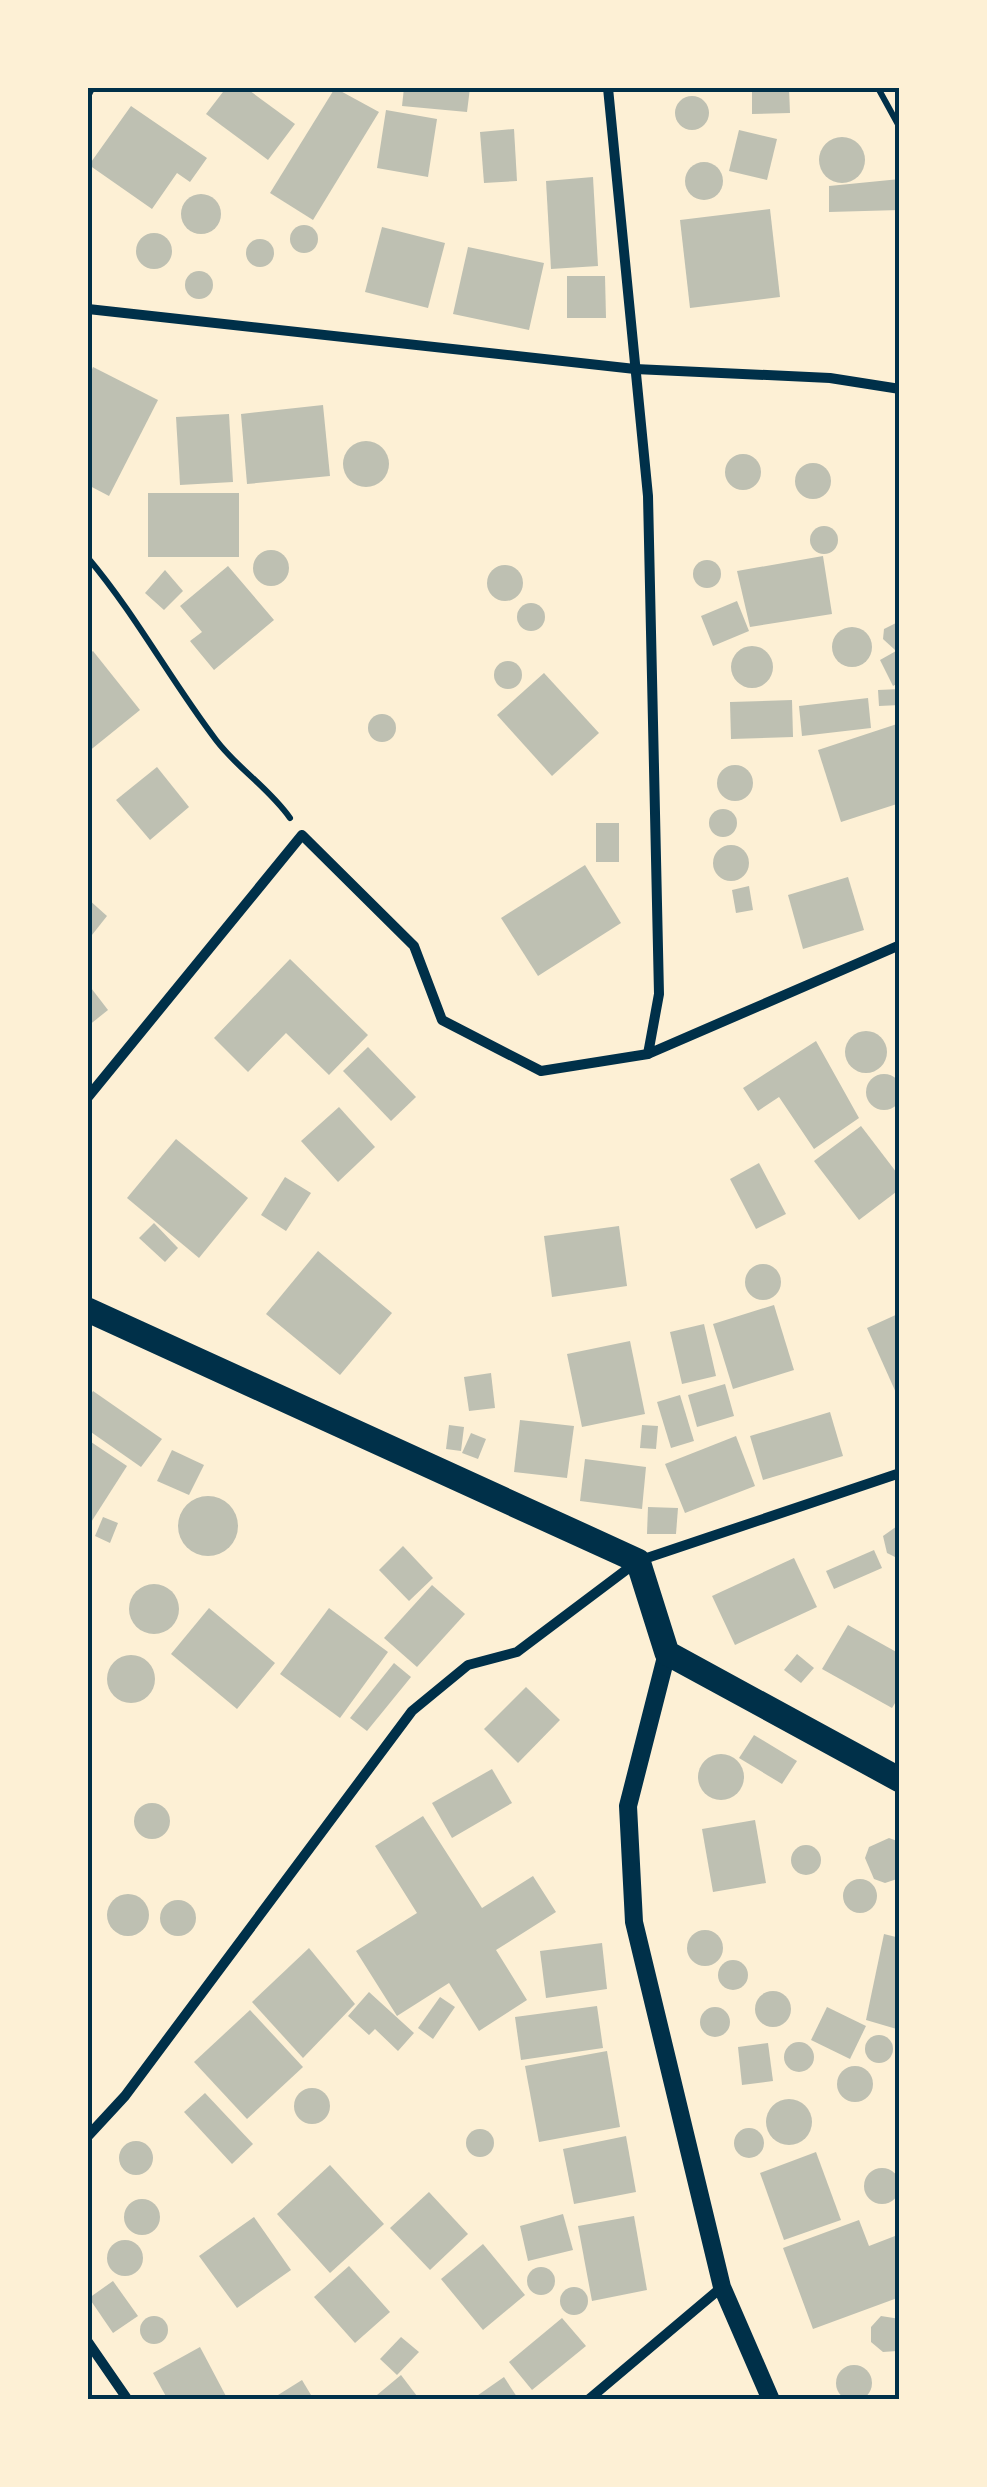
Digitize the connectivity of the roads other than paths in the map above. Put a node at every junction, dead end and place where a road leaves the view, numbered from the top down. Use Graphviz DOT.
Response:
graph roads {
  1 [pos="608,88"];
  2 [pos="88,309"];
  3 [pos="634,369"];
  4 [pos="900,389"];
  5 [pos="900,945"];
  6 [pos="648,1054"];
  7 [pos="88,1097"];
  8 [pos="88,1310"];
  9 [pos="900,1473"];
  10 [pos="638,1561"];
  11 [pos="667,1653"];
  12 [pos="900,1780"];
  13 [pos="88,2136"];
  14 [pos="722,2287"];
  15 [pos="88,2342"];
  16 [pos="128,2400"];
  17 [pos="588,2400"];
  18 [pos="770,2400"];
  1 -- 3 [label="street"];
  2 -- 3 [label="street"];
  3 -- 4 [label="street"];
  3 -- 6 [label="street"];
  5 -- 6 [label="street"];
  6 -- 7 [label="street"];
  8 -- 10 [label="main road"];
  9 -- 10 [label="street"];
  10 -- 11 [label="main road"];
  10 -- 13 [label="street"];
  11 -- 12 [label="main road"];
  11 -- 14 [label="street"];
  14 -- 17 [label="street"];
  14 -- 18 [label="street"];
  15 -- 16 [label="street"];
}
